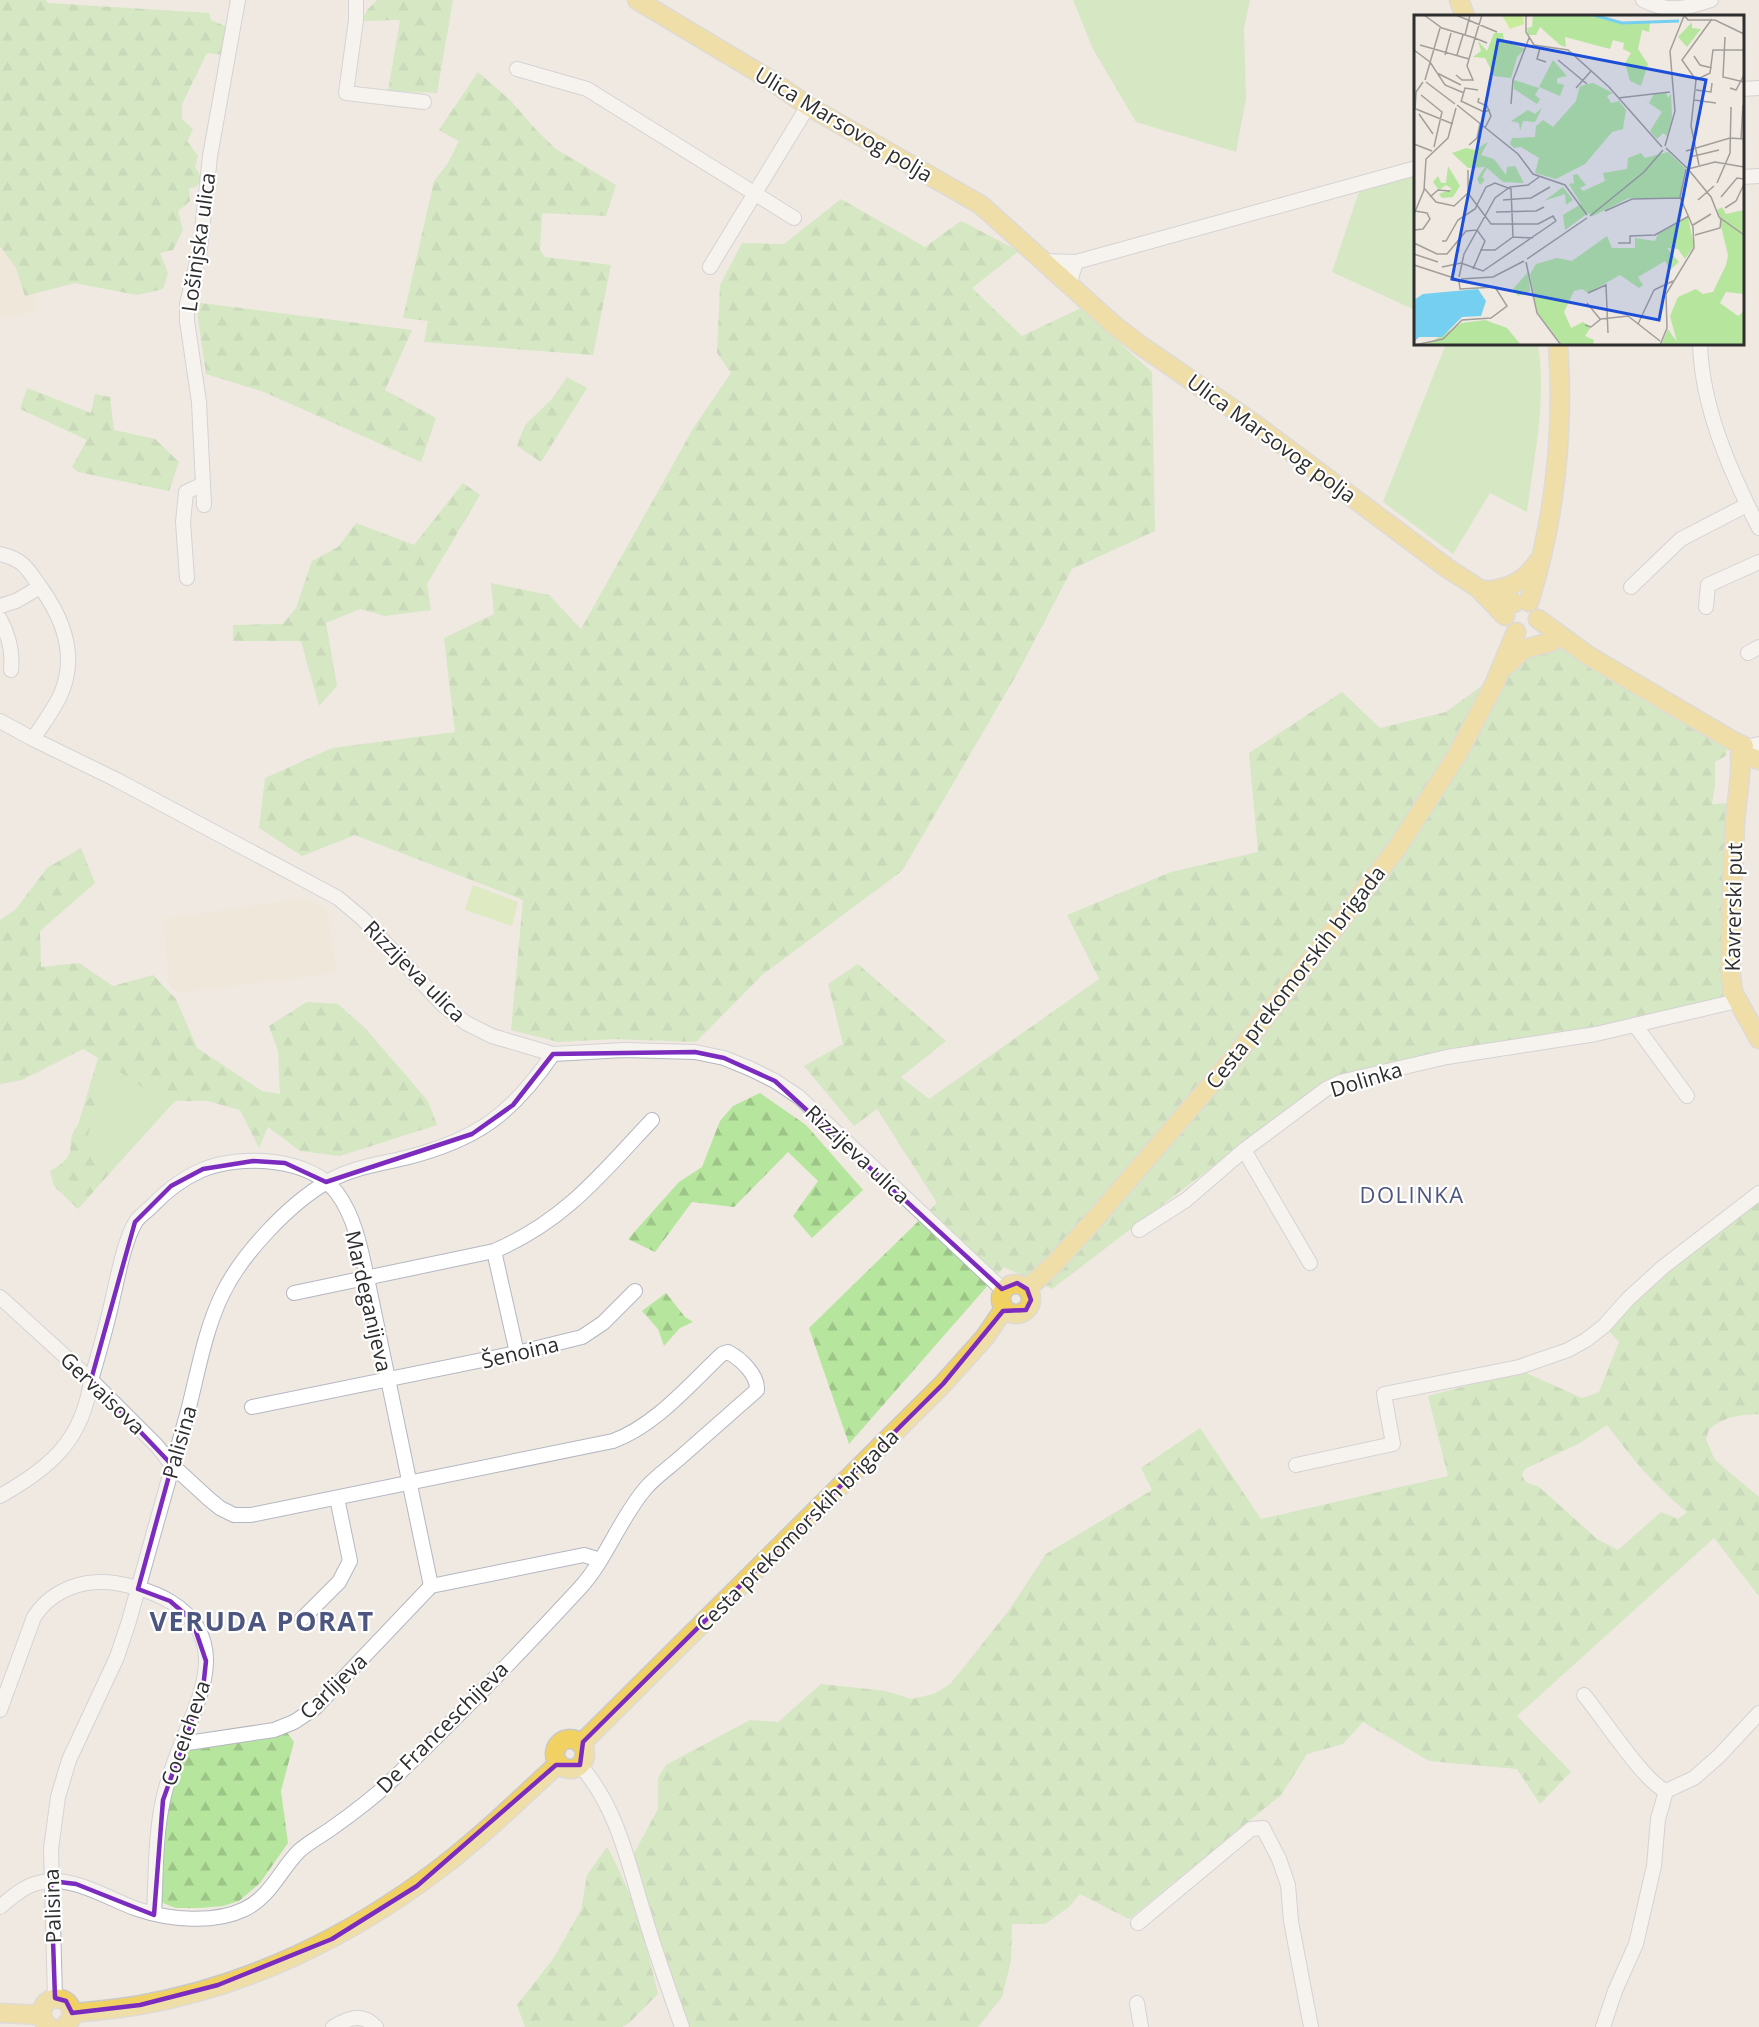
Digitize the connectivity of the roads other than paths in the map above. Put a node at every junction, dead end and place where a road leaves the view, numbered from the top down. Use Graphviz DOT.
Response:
graph roads {
  1 [pos="238,0"];
  2 [pos="356,0"];
  3 [pos="637,0"];
  4 [pos="1459,0"];
  5 [pos="1643,0"];
  6 [pos="1711,0"];
  7 [pos="1677,13"];
  8 [pos="1465,15"];
  9 [pos="517,69"];
  10 [pos="1759,88"];
  11 [pos="1744,89"];
  12 [pos="424,102"];
  13 [pos="808,106"];
  14 [pos="1414,169"];
  15 [pos="1759,176"];
  16 [pos="1744,177"];
  17 [pos="754,194"];
  18 [pos="794,218"];
  19 [pos="1042,261"];
  20 [pos="1076,262"];
  21 [pos="710,267"];
  22 [pos="1069,285"];
  23 [pos="1558,345"];
  24 [pos="1700,345"];
  25 [pos="201,485"];
  26 [pos="204,505"];
  27 [pos="1748,505"];
  28 [pos="1759,528"];
  29 [pos="0,554"];
  30 [pos="1543,554"];
  31 [pos="1759,562"];
  32 [pos="187,578"];
  33 [pos="40,587"];
  34 [pos="1631,587"];
  35 [pos="1483,589"];
  36 [pos="0,606"];
  37 [pos="1516,607"];
  38 [pos="1706,607"];
  39 [pos="0,619"];
  40 [pos="1528,628"];
  41 [pos="1552,642"];
  42 [pos="1589,656"];
  43 [pos="11,670"];
  44 [pos="1497,677"];
  45 [pos="0,721"];
  46 [pos="33,739"];
  47 [pos="1749,752"];
  48 [pos="1737,1001"];
  49 [pos="1635,1025"];
  50 [pos="1759,1039"];
  51 [pos="553,1053"];
  52 [pos="1688,1096"];
  53 [pos="652,1120"];
  54 [pos="1244,1150"];
  55 [pos="326,1182"];
  56 [pos="1759,1193"];
  57 [pos="1139,1230"];
  58 [pos="495,1251"];
  59 [pos="1310,1263"];
  60 [pos="367,1278"];
  61 [pos="1027,1288"];
  62 [pos="1004,1290"];
  63 [pos="635,1291"];
  64 [pos="294,1293"];
  65 [pos="0,1297"];
  66 [pos="1004,1309"];
  67 [pos="517,1353"];
  68 [pos="91,1380"];
  69 [pos="388,1380"];
  70 [pos="757,1383"];
  71 [pos="252,1407"];
  72 [pos="172,1465"];
  73 [pos="1296,1465"];
  74 [pos="410,1483"];
  75 [pos="0,1496"];
  76 [pos="337,1498"];
  77 [pos="600,1560"];
  78 [pos="431,1586"];
  79 [pos="138,1589"];
  80 [pos="302,1619"];
  81 [pos="1584,1695"];
  82 [pos="0,1710"];
  83 [pos="1759,1713"];
  84 [pos="581,1743"];
  85 [pos="181,1744"];
  86 [pos="558,1764"];
  87 [pos="580,1765"];
  88 [pos="1666,1791"];
  89 [pos="51,1881"];
  90 [pos="0,1907"];
  91 [pos="154,1913"];
  92 [pos="1138,1923"];
  93 [pos="56,1998"];
  94 [pos="1137,2003"];
  95 [pos="0,2013"];
  96 [pos="68,2020"];
  97 [pos="45,2021"];
  98 [pos="1604,2023"];
  99 [pos="333,2027"];
  100 [pos="376,2027"];
  101 [pos="682,2027"];
  102 [pos="1141,2027"];
  103 [pos="1311,2027"];
  1 -- 25 [label="street, Lošinjska ulica"];
  2 -- 12 [label="street"];
  3 -- 13 [label="main road, Ulica Marsovog polja"];
  4 -- 8 [label="main road"];
  5 -- 7 [label="street"];
  6 -- 7 [label="street"];
  9 -- 17 [label="street"];
  10 -- 11 [label="street"];
  13 -- 17 [label="street"];
  13 -- 19 [label="main road, Ulica Marsovog polja"];
  14 -- 20 [label="street"];
  15 -- 16 [label="street"];
  17 -- 18 [label="street"];
  17 -- 21 [label="street"];
  19 -- 20 [label="street"];
  19 -- 22 [label="main road, Ulica Marsovog polja"];
  20 -- 22 [label="street"];
  22 -- 35 [label="main road, Ulica Marsovog polja"];
  23 -- 30 [label="main road"];
  24 -- 27 [label="street"];
  25 -- 26 [label="street, Lošinjska ulica"];
  25 -- 32 [label="street"];
  27 -- 28 [label="street"];
  27 -- 34 [label="street"];
  29 -- 33 [label="street"];
  30 -- 35 [label="main road"];
  30 -- 37 [label="main road"];
  31 -- 38 [label="street"];
  33 -- 36 [label="street"];
  33 -- 46 [label="street"];
  35 -- 37 [label="main road, Ulica Marsovog polja"];
  37 -- 40 [label="main road"];
  37 -- 40 [label="main road"];
  39 -- 43 [label="street"];
  40 -- 41 [label="main road"];
  40 -- 42 [label="main road"];
  40 -- 44 [label="main road, Cesta prekomorskih brigada"];
  41 -- 42 [label="main road"];
  41 -- 44 [label="main road"];
  42 -- 47 [label="main road"];
  44 -- 61 [label="main road, Cesta prekomorskih brigada"];
  45 -- 46 [label="street, Rizzijeva ulica"];
  46 -- 51 [label="street, Rizzijeva ulica"];
  47 -- 48 [label="main road, Kavrerski put"];
  48 -- 49 [label="street, Dolinka"];
  48 -- 50 [label="main road, Kavrerski put"];
  49 -- 52 [label="street"];
  49 -- 54 [label="street, Dolinka"];
  51 -- 55 [label="street, Palisina"];
  51 -- 62 [label="street, Rizzijeva ulica"];
  53 -- 58 [label="street"];
  54 -- 57 [label="street, Dolinka"];
  54 -- 59 [label="street"];
  55 -- 60 [label="street, Mardeganijeva"];
  55 -- 68 [label="street, Mardeganijeva"];
  55 -- 72 [label="street, Palisina"];
  56 -- 73 [label="street"];
  58 -- 60 [label="street"];
  58 -- 67 [label="street"];
  60 -- 64 [label="street"];
  60 -- 69 [label="street, Mardeganijeva"];
  61 -- 62 [label="main road"];
  61 -- 66 [label="main road"];
  62 -- 66 [label="main road"];
  63 -- 67 [label="street, Šenoina"];
  65 -- 68 [label="street, Gervaisova"];
  66 -- 84 [label="main road, Cesta prekomorskih brigada"];
  67 -- 69 [label="street, Šenoina"];
  68 -- 72 [label="street, Gervaisova"];
  68 -- 75 [label="street, Mardeganijeva"];
  69 -- 71 [label="street, Šenoina"];
  69 -- 74 [label="street, Mardeganijeva"];
  70 -- 74 [label="street, Gervaisova"];
  70 -- 77 [label="street, De Franceschijeva"];
  72 -- 76 [label="street, Gervaisova"];
  72 -- 79 [label="street, Palisina"];
  74 -- 76 [label="street, Gervaisova"];
  74 -- 78 [label="street, Mardeganijeva"];
  76 -- 80 [label="street"];
  77 -- 78 [label="street"];
  77 -- 91 [label="street, De Franceschijeva"];
  78 -- 85 [label="street, Carlijeva"];
  79 -- 82 [label="street, Coceicheva"];
  79 -- 85 [label="street, Coceicheva"];
  79 -- 89 [label="street, Palisina"];
  81 -- 88 [label="street"];
  83 -- 88 [label="street"];
  84 -- 86 [label="main road"];
  84 -- 87 [label="main road"];
  85 -- 91 [label="street, Coceicheva"];
  86 -- 87 [label="main road"];
  86 -- 96 [label="main road"];
  87 -- 101 [label="street"];
  88 -- 98 [label="street"];
  89 -- 90 [label="street"];
  89 -- 91 [label="street, De Franceschijeva"];
  89 -- 93 [label="street, Palisina"];
  92 -- 103 [label="street"];
  93 -- 96 [label="main road"];
  93 -- 97 [label="main road"];
  94 -- 102 [label="street"];
  95 -- 97 [label="main road"];
  99 -- 100 [label="street"];
}
